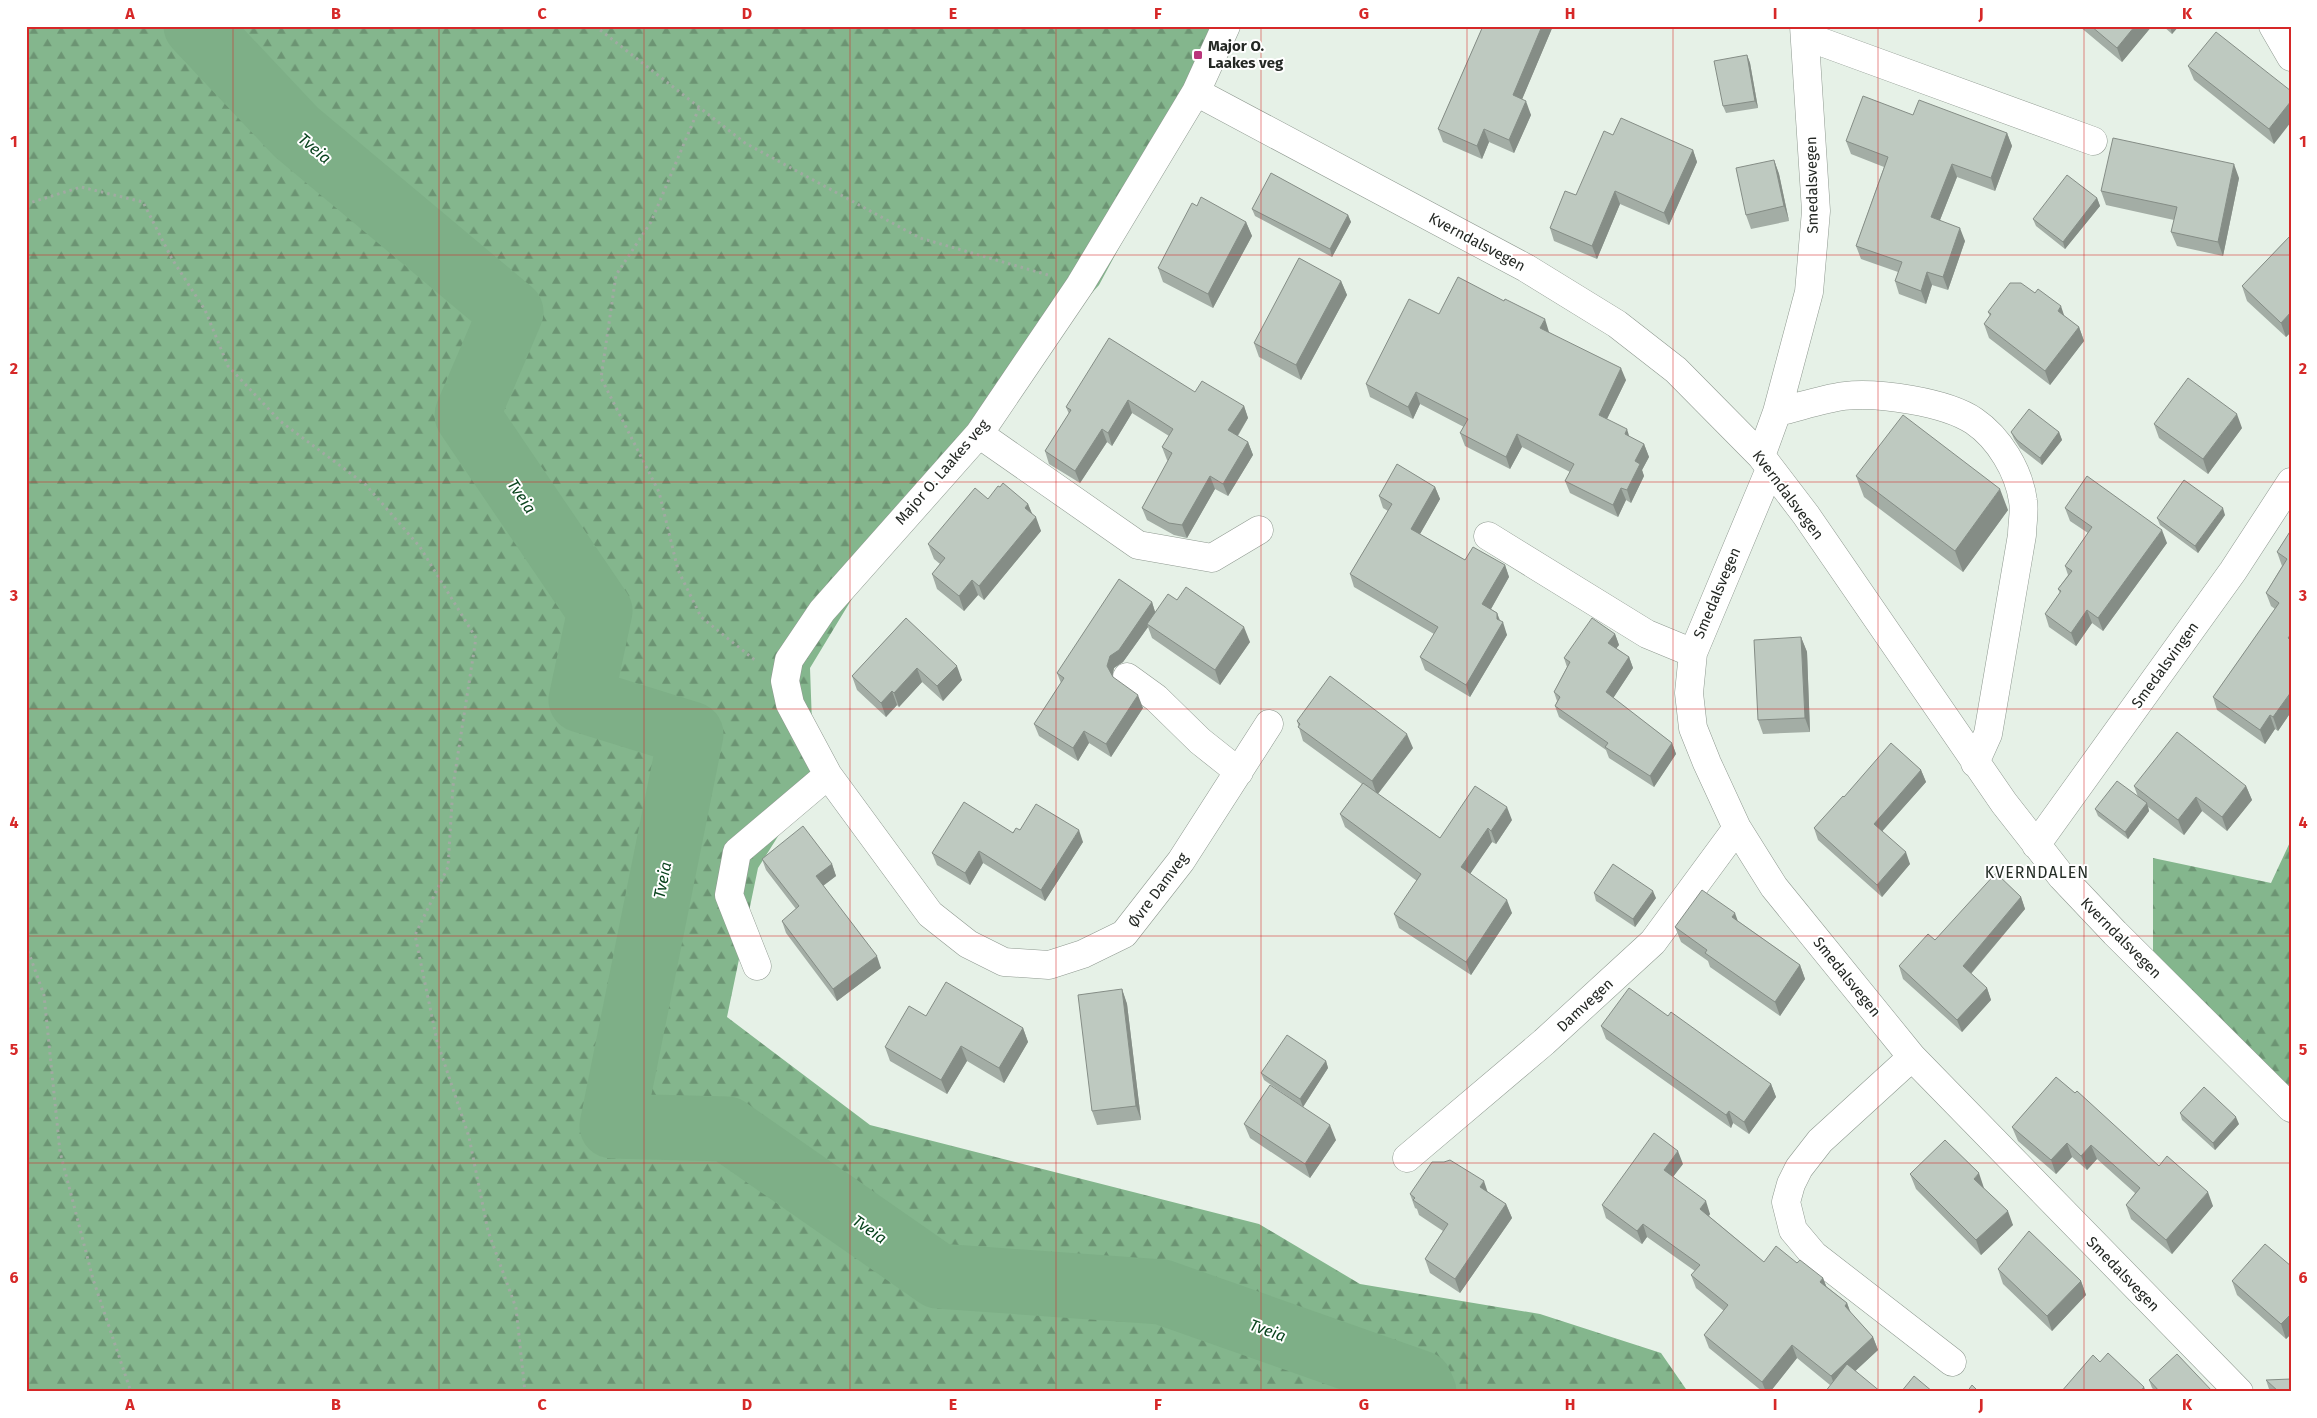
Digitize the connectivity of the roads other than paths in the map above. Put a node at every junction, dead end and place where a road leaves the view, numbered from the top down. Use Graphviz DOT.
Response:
graph roads {
  1 [pos="1226,26"];
  2 [pos="2273,26"];
  3 [pos="1805,31"];
  4 [pos="2291,57"];
  5 [pos="1196,92"];
  6 [pos="2093,141"];
  7 [pos="1777,412"];
  8 [pos="979,434"];
  9 [pos="1766,462"];
  10 [pos="2291,482"];
  11 [pos="1259,530"];
  12 [pos="1488,536"];
  13 [pos="1693,653"];
  14 [pos="1127,677"];
  15 [pos="1269,724"];
  16 [pos="1975,763"];
  17 [pos="1239,772"];
  18 [pos="828,775"];
  19 [pos="1737,828"];
  20 [pos="2036,846"];
  21 [pos="757,966"];
  22 [pos="1912,1057"];
  23 [pos="2291,1108"];
  24 [pos="1407,1158"];
  25 [pos="1952,1362"];
  26 [pos="2239,1392"];
  1 -- 5 [label="street"];
  2 -- 4 [label="street"];
  3 -- 6 [label="street"];
  3 -- 7 [label="street, Smedalsvegen"];
  5 -- 8 [label="street, Major O. Laakes veg"];
  5 -- 9 [label="street, Kverndalsvegen"];
  7 -- 9 [label="street, Smedalsvegen"];
  7 -- 16 [label="street"];
  8 -- 11 [label="street"];
  8 -- 18 [label="street, Major O. Laakes veg"];
  9 -- 13 [label="street, Smedalsvegen"];
  9 -- 16 [label="street, Kverndalsvegen"];
  10 -- 20 [label="street, Smedalsvingen"];
  12 -- 13 [label="street"];
  13 -- 19 [label="street, Smedalsvegen"];
  14 -- 17 [label="street"];
  15 -- 17 [label="street, Øvre Damveg"];
  16 -- 20 [label="street, Kverndalsvegen"];
  17 -- 18 [label="street, Øvre Damveg"];
  18 -- 21 [label="street"];
  19 -- 22 [label="street, Smedalsvegen"];
  19 -- 24 [label="street, Damvegen"];
  20 -- 23 [label="street, Kverndalsvegen"];
  22 -- 25 [label="street"];
  22 -- 26 [label="street, Smedalsvegen"];
}
